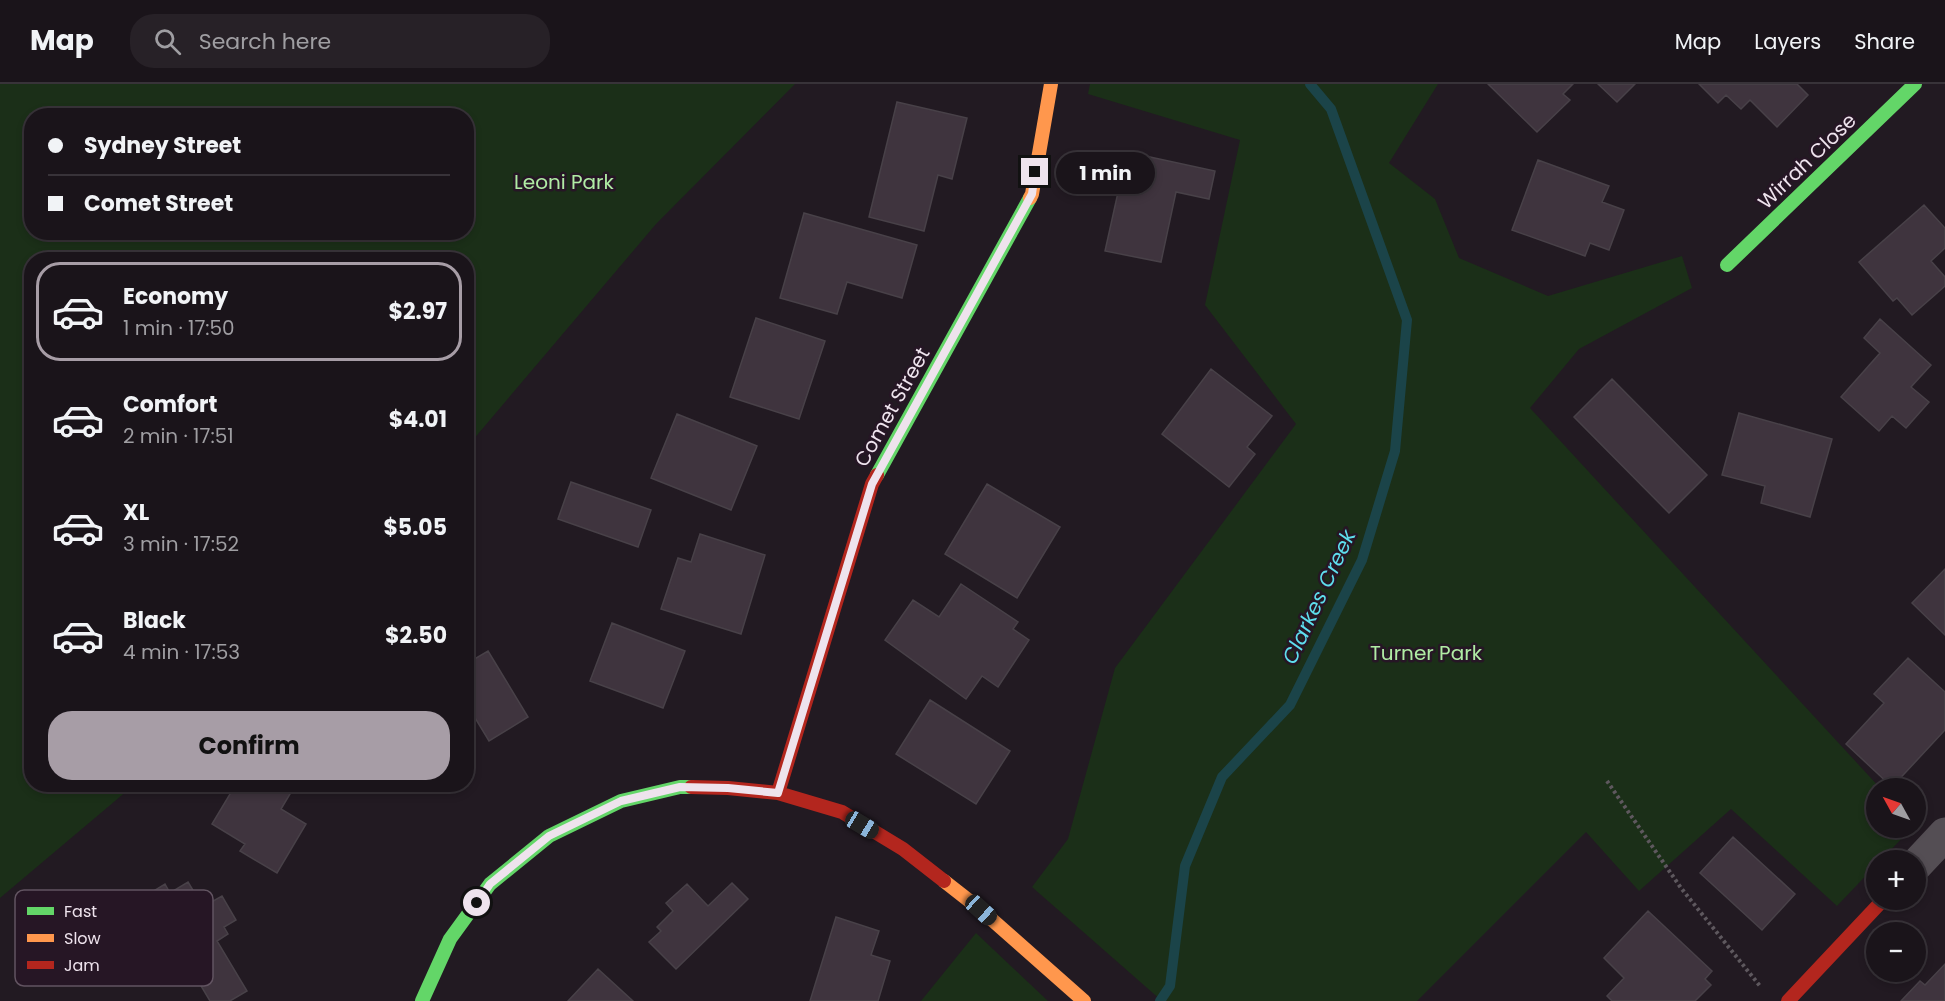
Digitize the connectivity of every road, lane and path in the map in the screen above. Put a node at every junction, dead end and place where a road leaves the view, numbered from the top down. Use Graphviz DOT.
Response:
graph roads {
  1 [pos="1051,84"];
  2 [pos="1915,84"];
  3 [pos="1726,266"];
  4 [pos="1607,781"];
  5 [pos="778,793"];
  6 [pos="1945,834"];
  7 [pos="1926,854"];
  8 [pos="1874,910"];
  9 [pos="1765,992"];
  10 [pos="423,1001"];
  11 [pos="1084,1001"];
  12 [pos="1788,1001"];
  1 -- 5 [label="street, Comet Street"];
  2 -- 3 [label="street, Wirrah Close"];
  4 -- 9 [label="path"];
  5 -- 10 [label="street"];
  5 -- 11 [label="street"];
  6 -- 7 [label="street"];
  8 -- 12 [label="street"];
}
